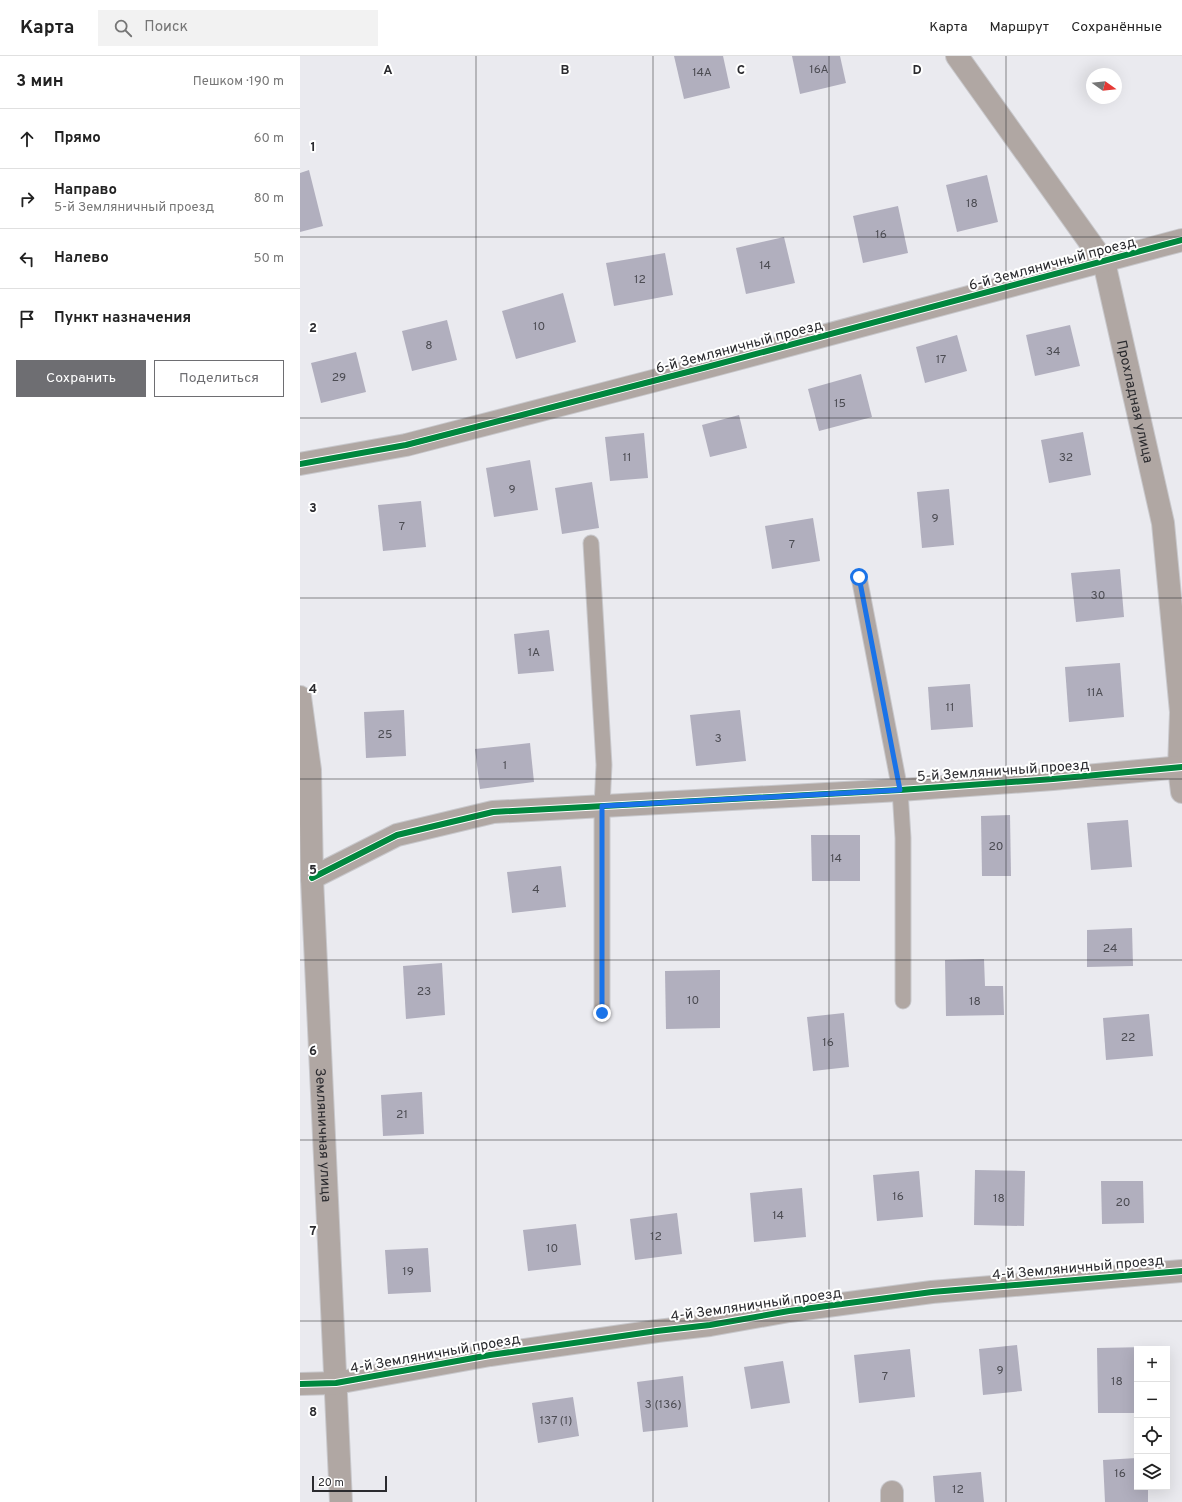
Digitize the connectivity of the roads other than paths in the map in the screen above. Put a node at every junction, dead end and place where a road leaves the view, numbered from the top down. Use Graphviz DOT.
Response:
graph roads {
  1 [pos="957,56"];
  2 [pos="1182,240"];
  3 [pos="1104,262"];
  4 [pos="300,464"];
  5 [pos="591,543"];
  6 [pos="859,577"];
  7 [pos="300,698"];
  8 [pos="1181,768"];
  9 [pos="900,790"];
  10 [pos="1182,792"];
  11 [pos="602,806"];
  12 [pos="312,878"];
  13 [pos="903,1001"];
  14 [pos="602,1013"];
  15 [pos="1182,1271"];
  16 [pos="336,1383"];
  17 [pos="300,1384"];
  18 [pos="341,1502"];
  1 -- 3 [label="street, Прохладная улица"];
  2 -- 3 [label="street, 6-й Земляничный проезд"];
  3 -- 4 [label="street, 6-й Земляничный проезд"];
  3 -- 8 [label="street, Прохладная улица"];
  5 -- 11 [label="lane"];
  6 -- 9 [label="lane"];
  7 -- 12 [label="street, Земляничная улица"];
  8 -- 9 [label="street, 5-й Земляничный проезд"];
  8 -- 10 [label="street, Прохладная улица"];
  9 -- 11 [label="street, 5-й Земляничный проезд"];
  9 -- 13 [label="lane"];
  11 -- 12 [label="street, 5-й Земляничный проезд"];
  11 -- 14 [label="lane"];
  12 -- 16 [label="street, Земляничная улица"];
  15 -- 16 [label="street, 4-й Земляничный проезд"];
  16 -- 17 [label="street, 4-й Земляничный проезд"];
  16 -- 18 [label="street, Земляничная улица"];
}
